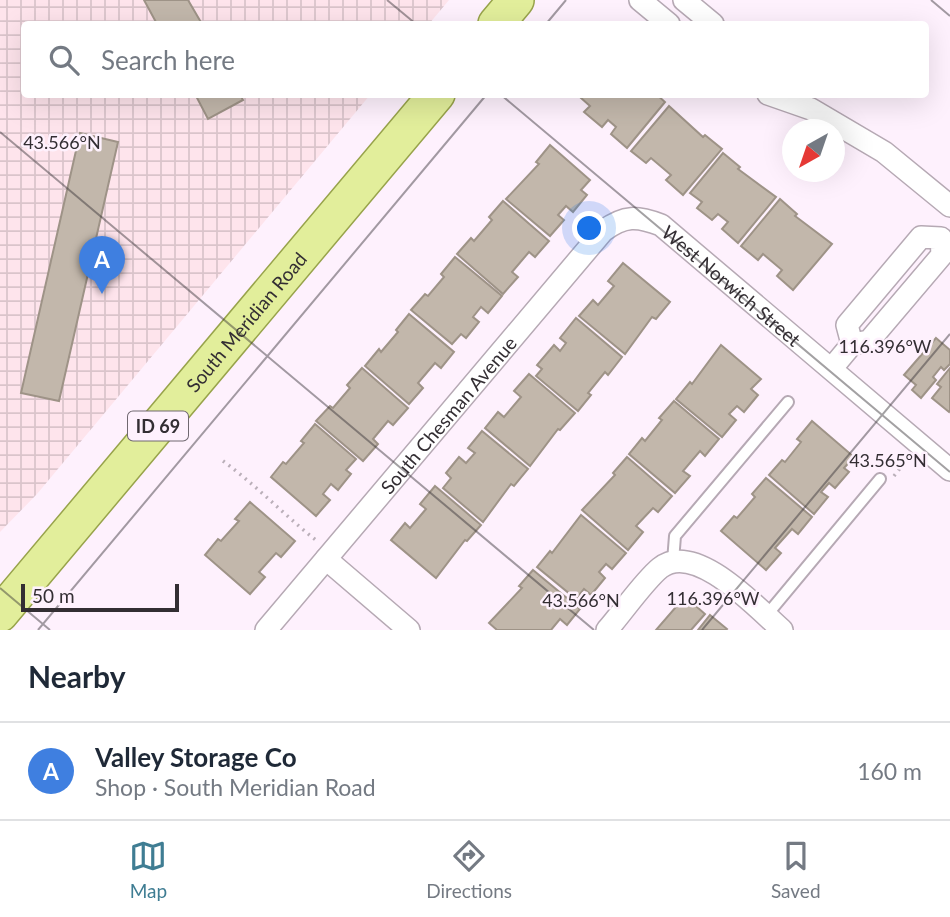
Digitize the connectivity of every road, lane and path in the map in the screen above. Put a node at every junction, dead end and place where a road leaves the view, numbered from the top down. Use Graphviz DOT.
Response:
graph roads {
  1 [pos="496,0"];
  2 [pos="516,0"];
  3 [pos="540,0"];
  4 [pos="640,0"];
  5 [pos="684,0"];
  6 [pos="478,21"];
  7 [pos="498,21"];
  8 [pos="522,21"];
  9 [pos="665,21"];
  10 [pos="709,21"];
  11 [pos="434,98"];
  12 [pos="780,98"];
  13 [pos="950,205"];
  14 [pos="640,217"];
  15 [pos="946,233"];
  16 [pos="832,368"];
  17 [pos="788,402"];
  18 [pos="223,461"];
  19 [pos="950,470"];
  20 [pos="880,479"];
  21 [pos="324,552"];
  22 [pos="673,561"];
  23 [pos="0,614"];
  24 [pos="774,623"];
  25 [pos="265,630"];
  26 [pos="409,630"];
  27 [pos="607,630"];
  1 -- 6 [label="main road"];
  2 -- 7 [label="main road"];
  3 -- 8 [label="main road"];
  4 -- 9 [label="street"];
  5 -- 10 [label="street"];
  11 -- 23 [label="main road, South Meridian Road / ID 69"];
  12 -- 13 [label="street"];
  14 -- 16 [label="street, West Norwich Street"];
  14 -- 21 [label="street, South Chesman Avenue"];
  15 -- 16 [label="street"];
  16 -- 19 [label="street, West Norwich Street"];
  17 -- 22 [label="lane"];
  18 -- 21 [label="path"];
  20 -- 24 [label="lane"];
  21 -- 25 [label="street, South Chesman Avenue"];
  21 -- 26 [label="street"];
  22 -- 24 [label="street"];
  22 -- 27 [label="street"];
}
